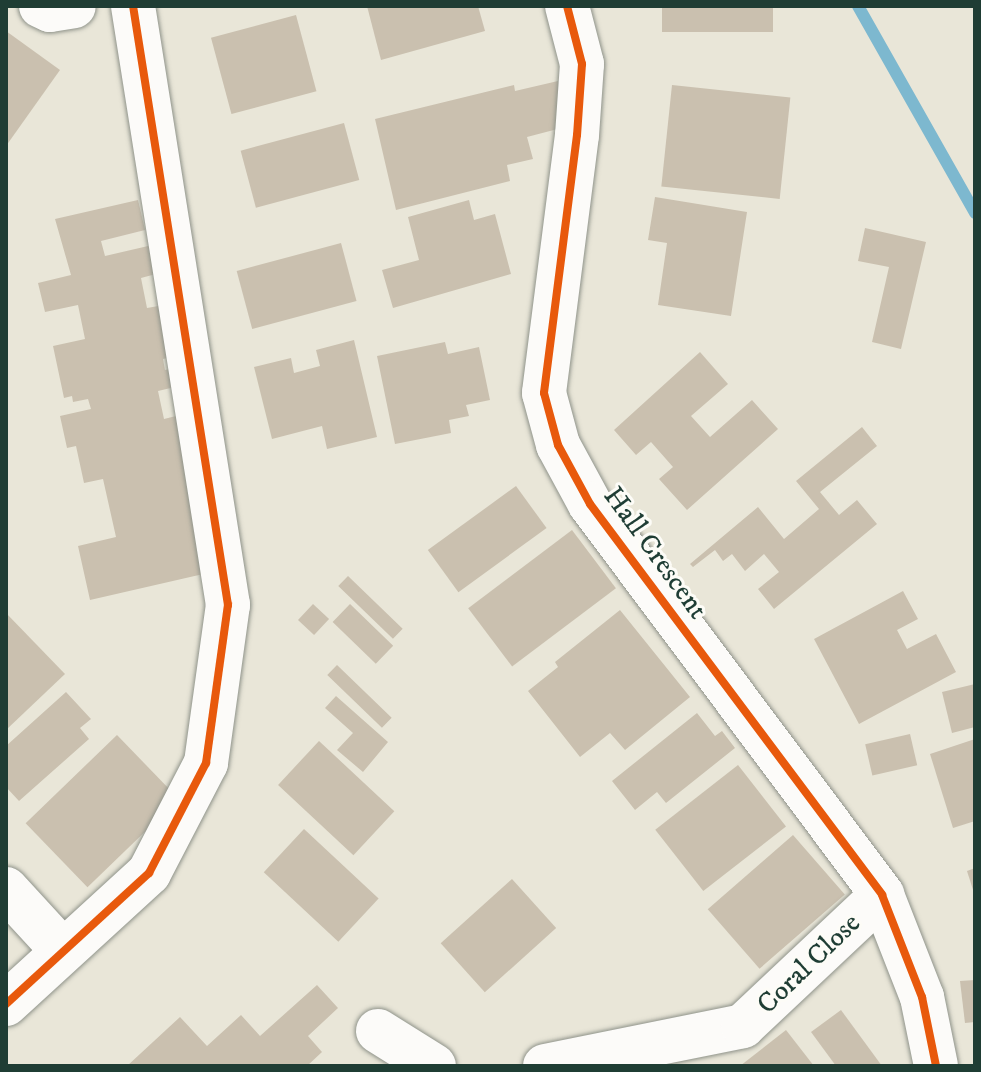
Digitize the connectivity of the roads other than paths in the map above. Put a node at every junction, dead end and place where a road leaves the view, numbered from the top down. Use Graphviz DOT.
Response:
graph roads {
  1 [pos="41,6"];
  2 [pos="74,6"];
  3 [pos="133,6"];
  4 [pos="567,6"];
  5 [pos="6,889"];
  6 [pos="882,895"];
  7 [pos="63,951"];
  8 [pos="6,1004"];
  9 [pos="378,1031"];
  10 [pos="434,1066"];
  11 [pos="545,1066"];
  12 [pos="936,1066"];
  1 -- 2 [label="street"];
  3 -- 7 [label="street"];
  4 -- 6 [label="street, Hall Crescent"];
  5 -- 7 [label="street"];
  6 -- 11 [label="street, Coral Close"];
  6 -- 12 [label="street, Hall Crescent"];
  7 -- 8 [label="street"];
  9 -- 10 [label="street"];
}
